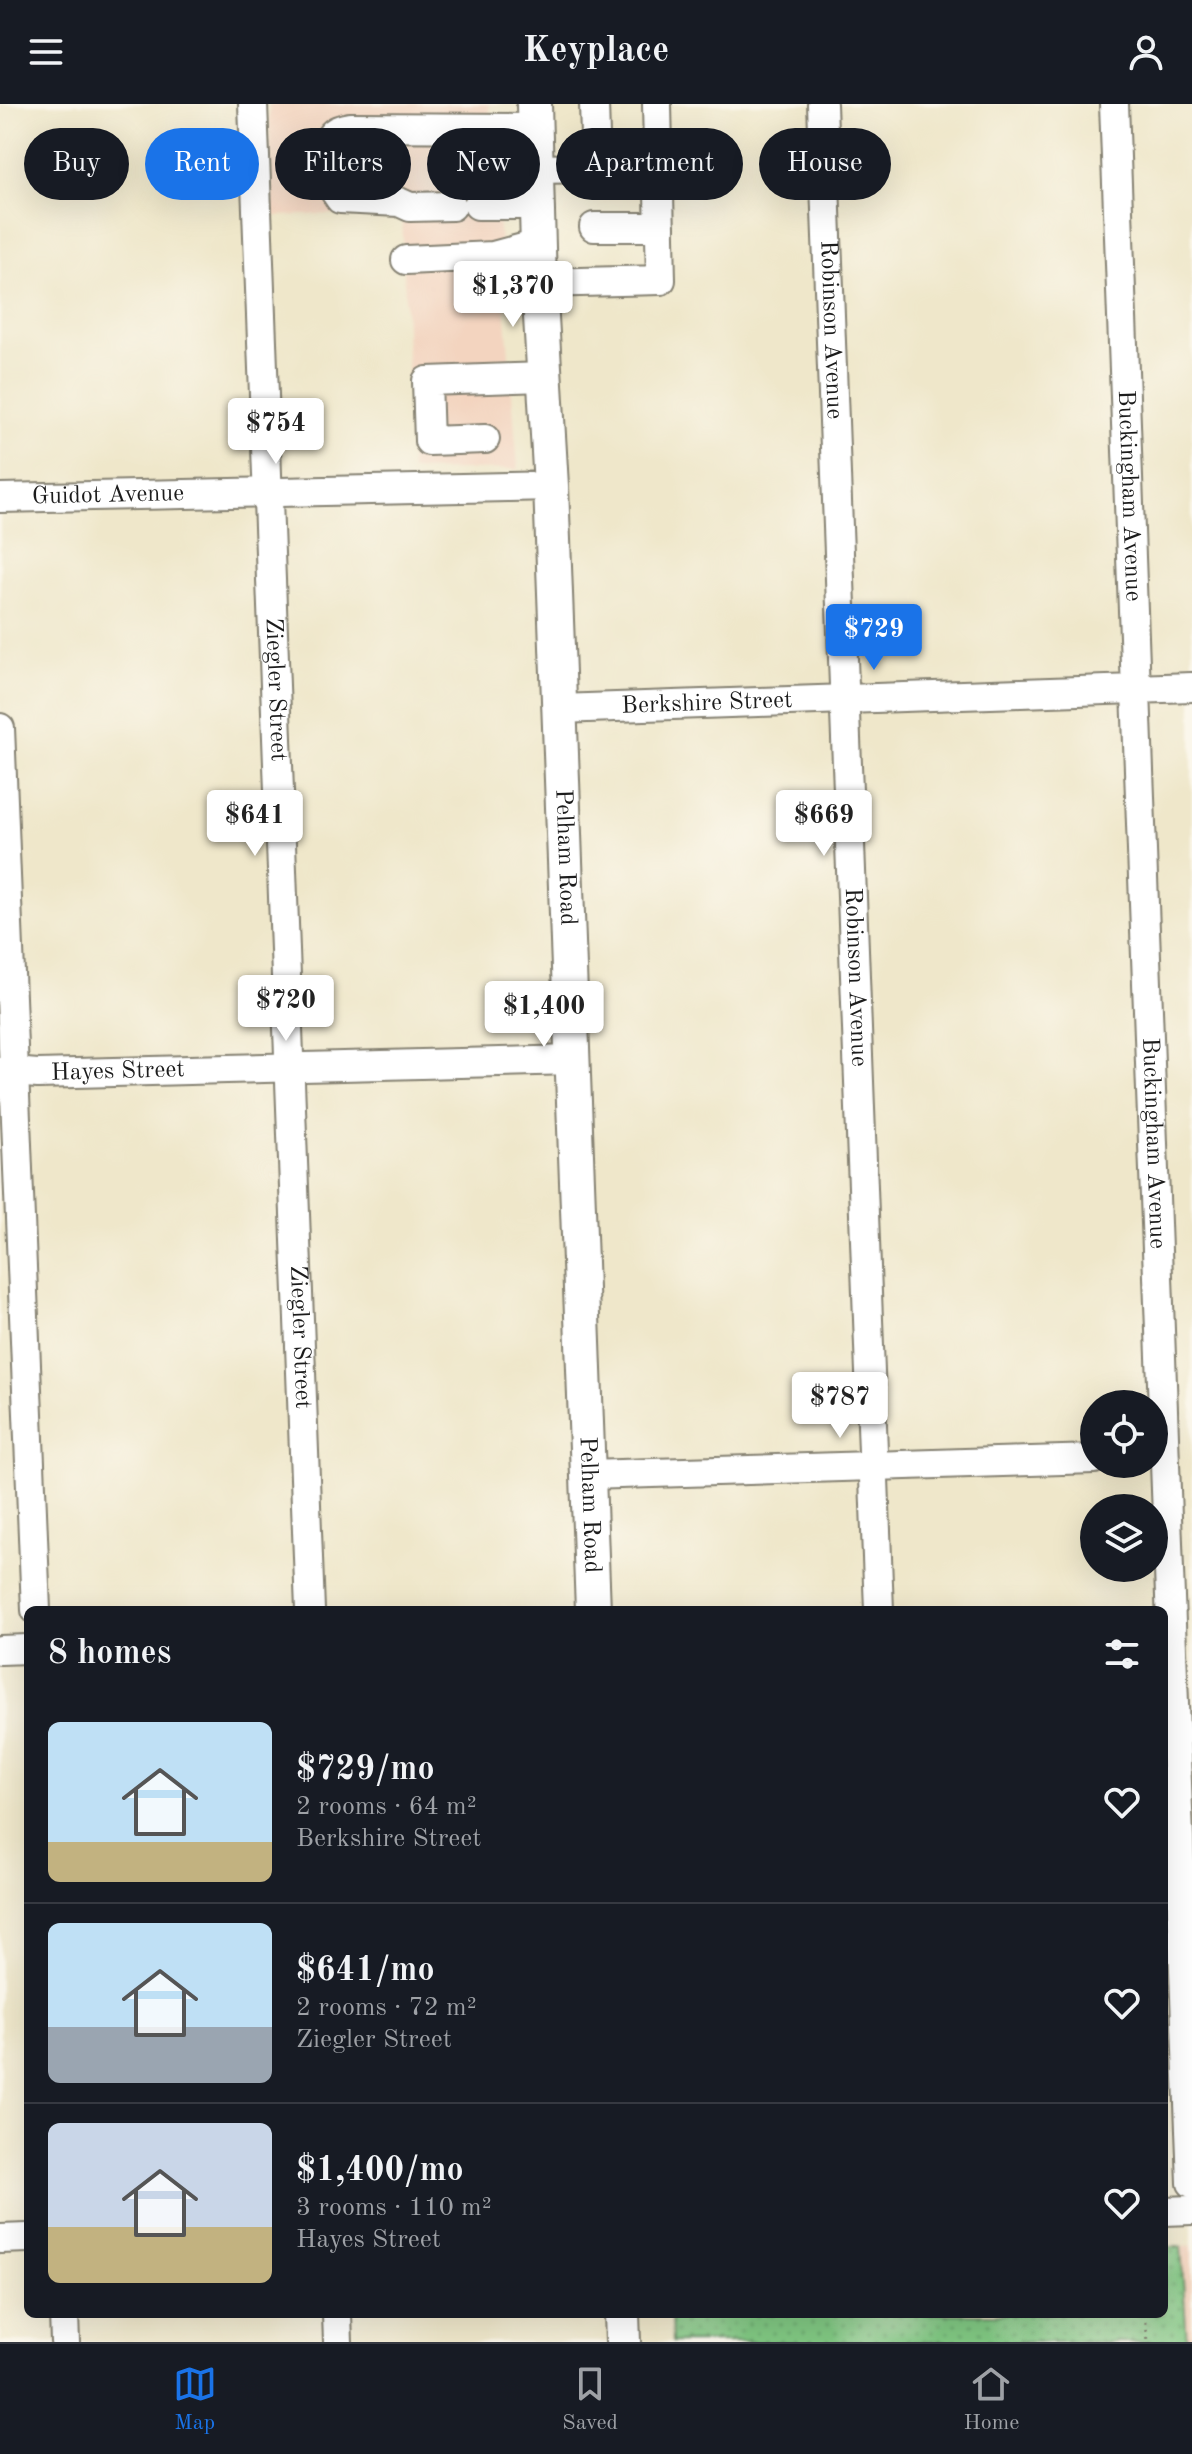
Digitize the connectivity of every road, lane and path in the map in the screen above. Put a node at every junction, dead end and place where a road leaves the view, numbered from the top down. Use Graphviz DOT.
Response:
graph roads {
  1 [pos="253,104"];
  2 [pos="594,104"];
  3 [pos="657,104"];
  4 [pos="822,104"];
  5 [pos="1114,104"];
  6 [pos="534,116"];
  7 [pos="595,128"];
  8 [pos="657,128"];
  9 [pos="536,200"];
  10 [pos="659,200"];
  11 [pos="536,205"];
  12 [pos="594,227"];
  13 [pos="660,227"];
  14 [pos="538,244"];
  15 [pos="406,260"];
  16 [pos="539,283"];
  17 [pos="545,377"];
  18 [pos="485,439"];
  19 [pos="551,486"];
  20 [pos="267,492"];
  21 [pos="0,498"];
  22 [pos="1192,687"];
  23 [pos="1137,689"];
  24 [pos="844,699"];
  25 [pos="559,709"];
  26 [pos="0,728"];
  27 [pos="573,1060"];
  28 [pos="288,1069"];
  29 [pos="6,1070"];
  30 [pos="1170,1457"];
  31 [pos="1080,1459"];
  32 [pos="874,1465"];
  33 [pos="588,1475"];
  34 [pos="36,1606"];
  35 [pos="310,1606"];
  36 [pos="593,1606"];
  37 [pos="879,1606"];
  38 [pos="24,1649"];
  39 [pos="0,1650"];
  40 [pos="1192,2183"];
  41 [pos="1192,2210"];
  42 [pos="1168,2211"];
  43 [pos="24,2238"];
  44 [pos="0,2239"];
  45 [pos="64,2318"];
  46 [pos="337,2318"];
  47 [pos="622,2318"];
  48 [pos="1145,2318"];
  49 [pos="65,2342"];
  50 [pos="338,2342"];
  51 [pos="623,2342"];
  52 [pos="1148,2342"];
  1 -- 20 [label="street, Ziegler Street"];
  2 -- 7 [label="street"];
  3 -- 8 [label="street"];
  4 -- 24 [label="street, Robinson Avenue"];
  5 -- 23 [label="street, Buckingham Avenue"];
  6 -- 11 [label="street"];
  9 -- 11 [label="main road, Pelham Road"];
  10 -- 13 [label="street"];
  11 -- 14 [label="main road, Pelham Road"];
  12 -- 13 [label="street"];
  13 -- 16 [label="street"];
  14 -- 15 [label="street"];
  14 -- 16 [label="main road, Pelham Road"];
  16 -- 17 [label="main road, Pelham Road"];
  17 -- 18 [label="street"];
  17 -- 19 [label="main road, Pelham Road"];
  19 -- 20 [label="street, Guidot Avenue"];
  19 -- 25 [label="main road, Pelham Road"];
  20 -- 21 [label="street, Guidot Avenue"];
  20 -- 28 [label="street, Ziegler Street"];
  22 -- 23 [label="street, Berkshire Street"];
  23 -- 24 [label="street, Berkshire Street"];
  23 -- 30 [label="street, Buckingham Avenue"];
  24 -- 25 [label="street, Berkshire Street"];
  24 -- 32 [label="street, Robinson Avenue"];
  25 -- 27 [label="main road, Pelham Road"];
  26 -- 29 [label="street"];
  27 -- 28 [label="street, Hayes Street"];
  27 -- 33 [label="main road, Pelham Road"];
  28 -- 29 [label="street, Hayes Street"];
  28 -- 35 [label="street, Ziegler Street"];
  29 -- 34 [label="street"];
  30 -- 40 [label="street, Buckingham Avenue"];
  31 -- 32 [label="street"];
  32 -- 33 [label="street"];
  32 -- 37 [label="street, Robinson Avenue"];
  33 -- 36 [label="main road, Pelham Road"];
  38 -- 39 [label="street"];
  41 -- 42 [label="street"];
  43 -- 44 [label="street"];
  45 -- 49 [label="street"];
  46 -- 50 [label="street"];
  47 -- 51 [label="main road"];
  48 -- 52 [label="path"];
}
